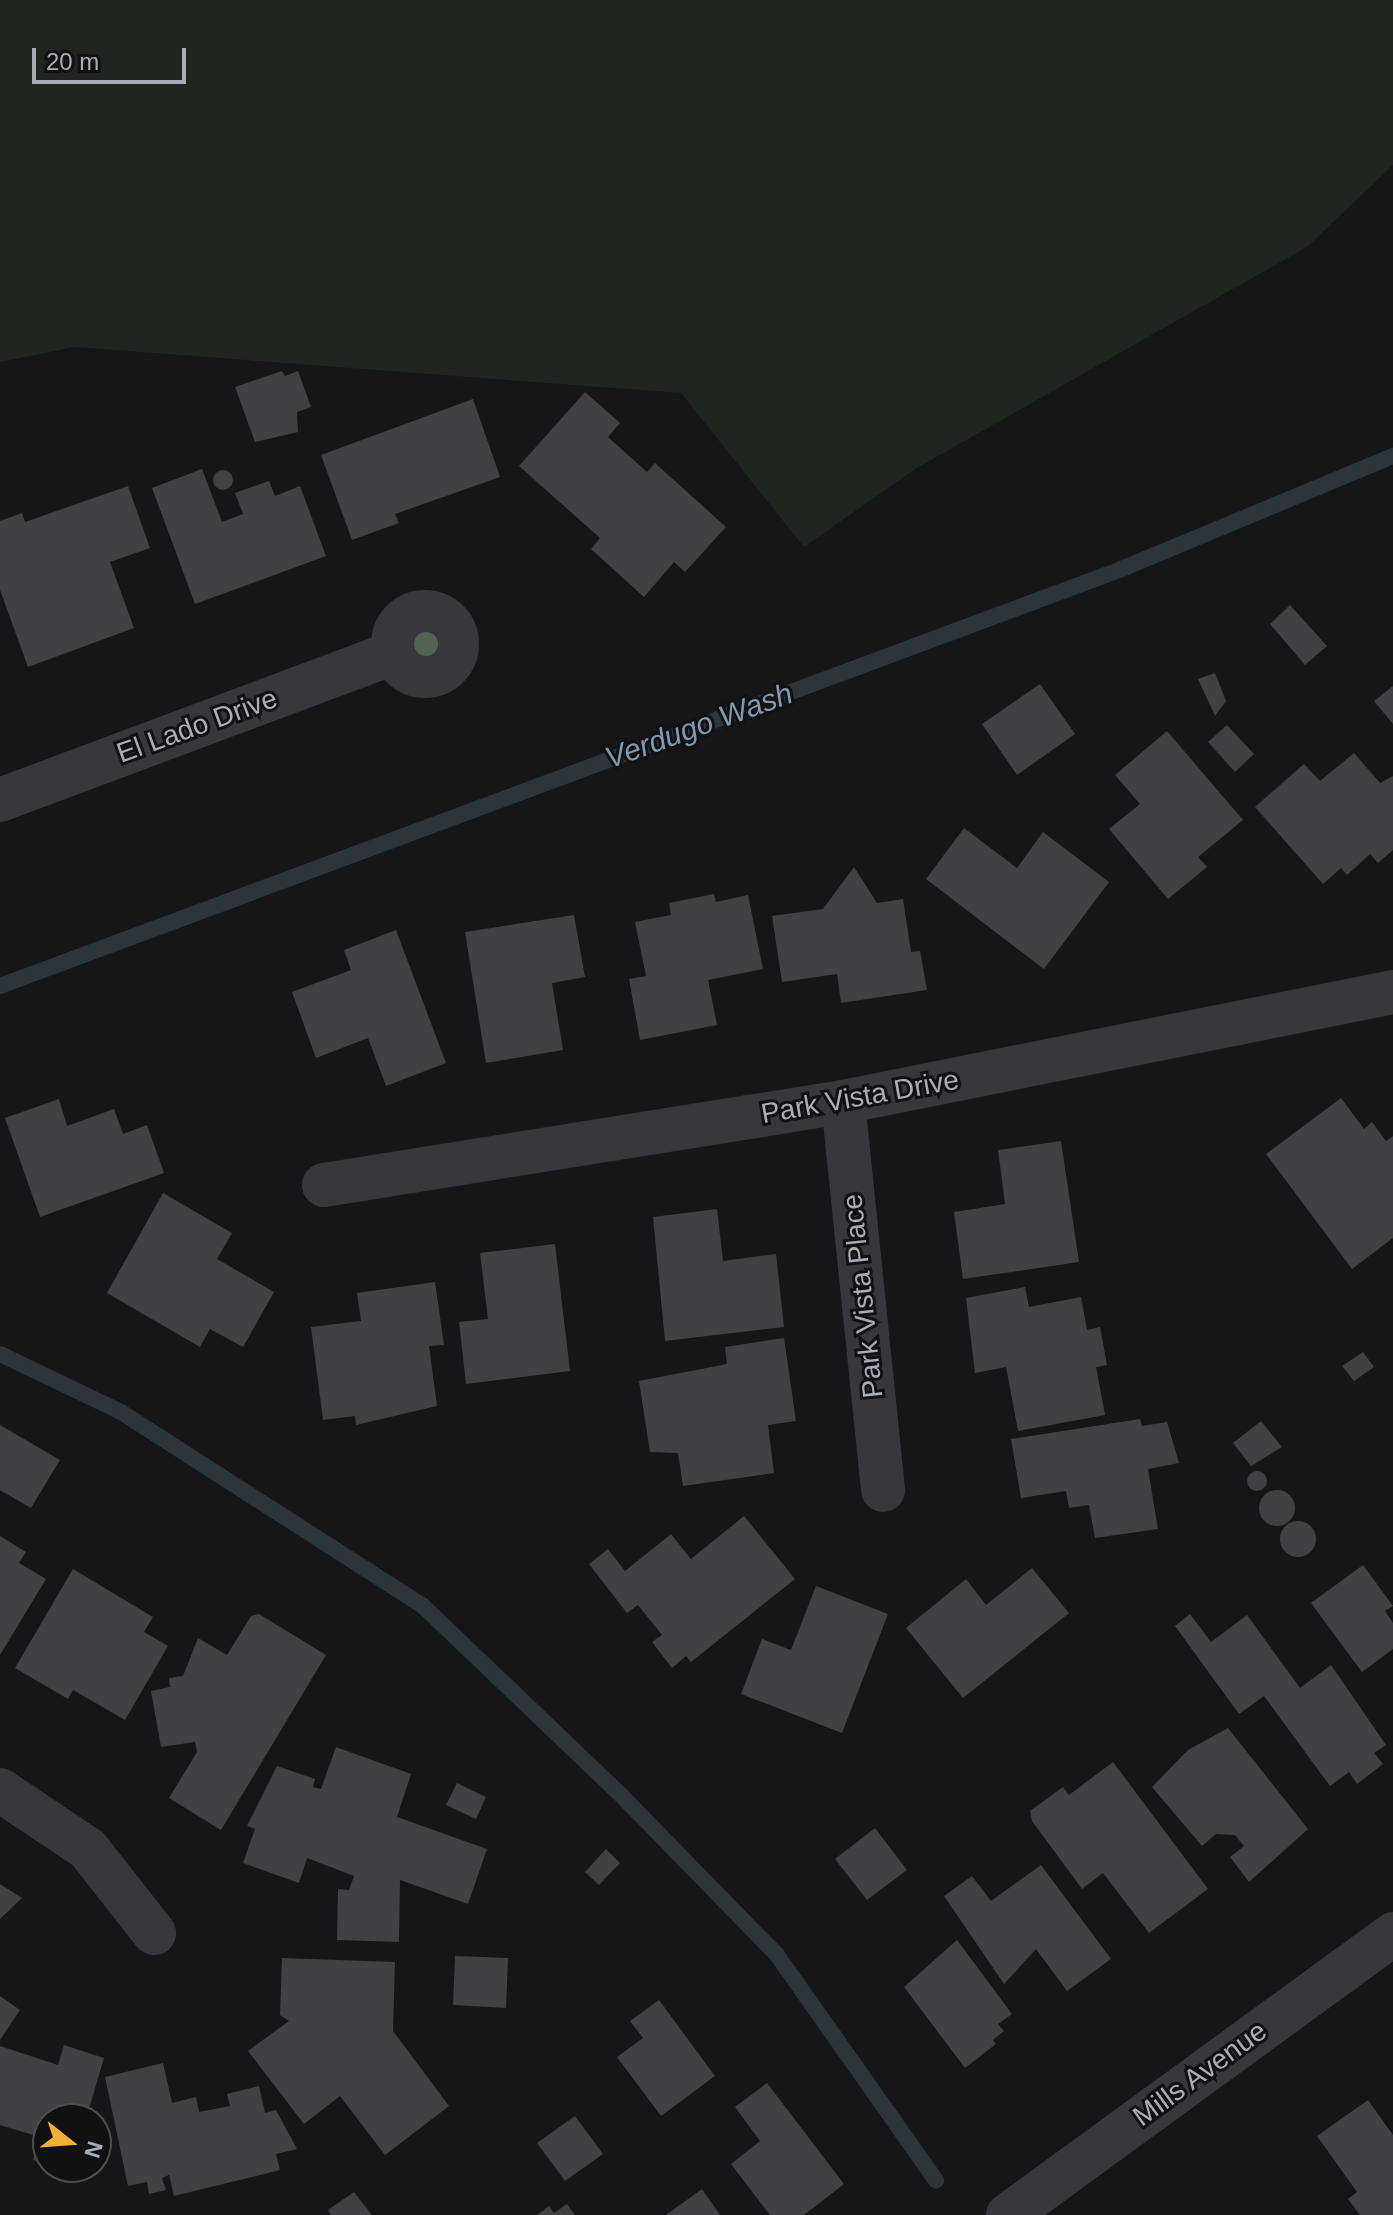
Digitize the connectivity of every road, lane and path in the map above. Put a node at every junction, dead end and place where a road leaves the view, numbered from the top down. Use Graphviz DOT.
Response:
graph roads {
  1 [pos="394,653"];
  2 [pos="0,800"];
  3 [pos="1393,992"];
  4 [pos="843,1102"];
  5 [pos="324,1185"];
  6 [pos="883,1490"];
  7 [pos="0,1790"];
  8 [pos="154,1933"];
  9 [pos="1393,1934"];
  10 [pos="1008,2215"];
  1 -- 2 [label="street, El Lado Drive"];
  3 -- 4 [label="street, Park Vista Drive"];
  4 -- 5 [label="street, Park Vista Drive"];
  4 -- 6 [label="street, Park Vista Place"];
  7 -- 8 [label="street"];
  9 -- 10 [label="street, Mills Avenue"];
}
